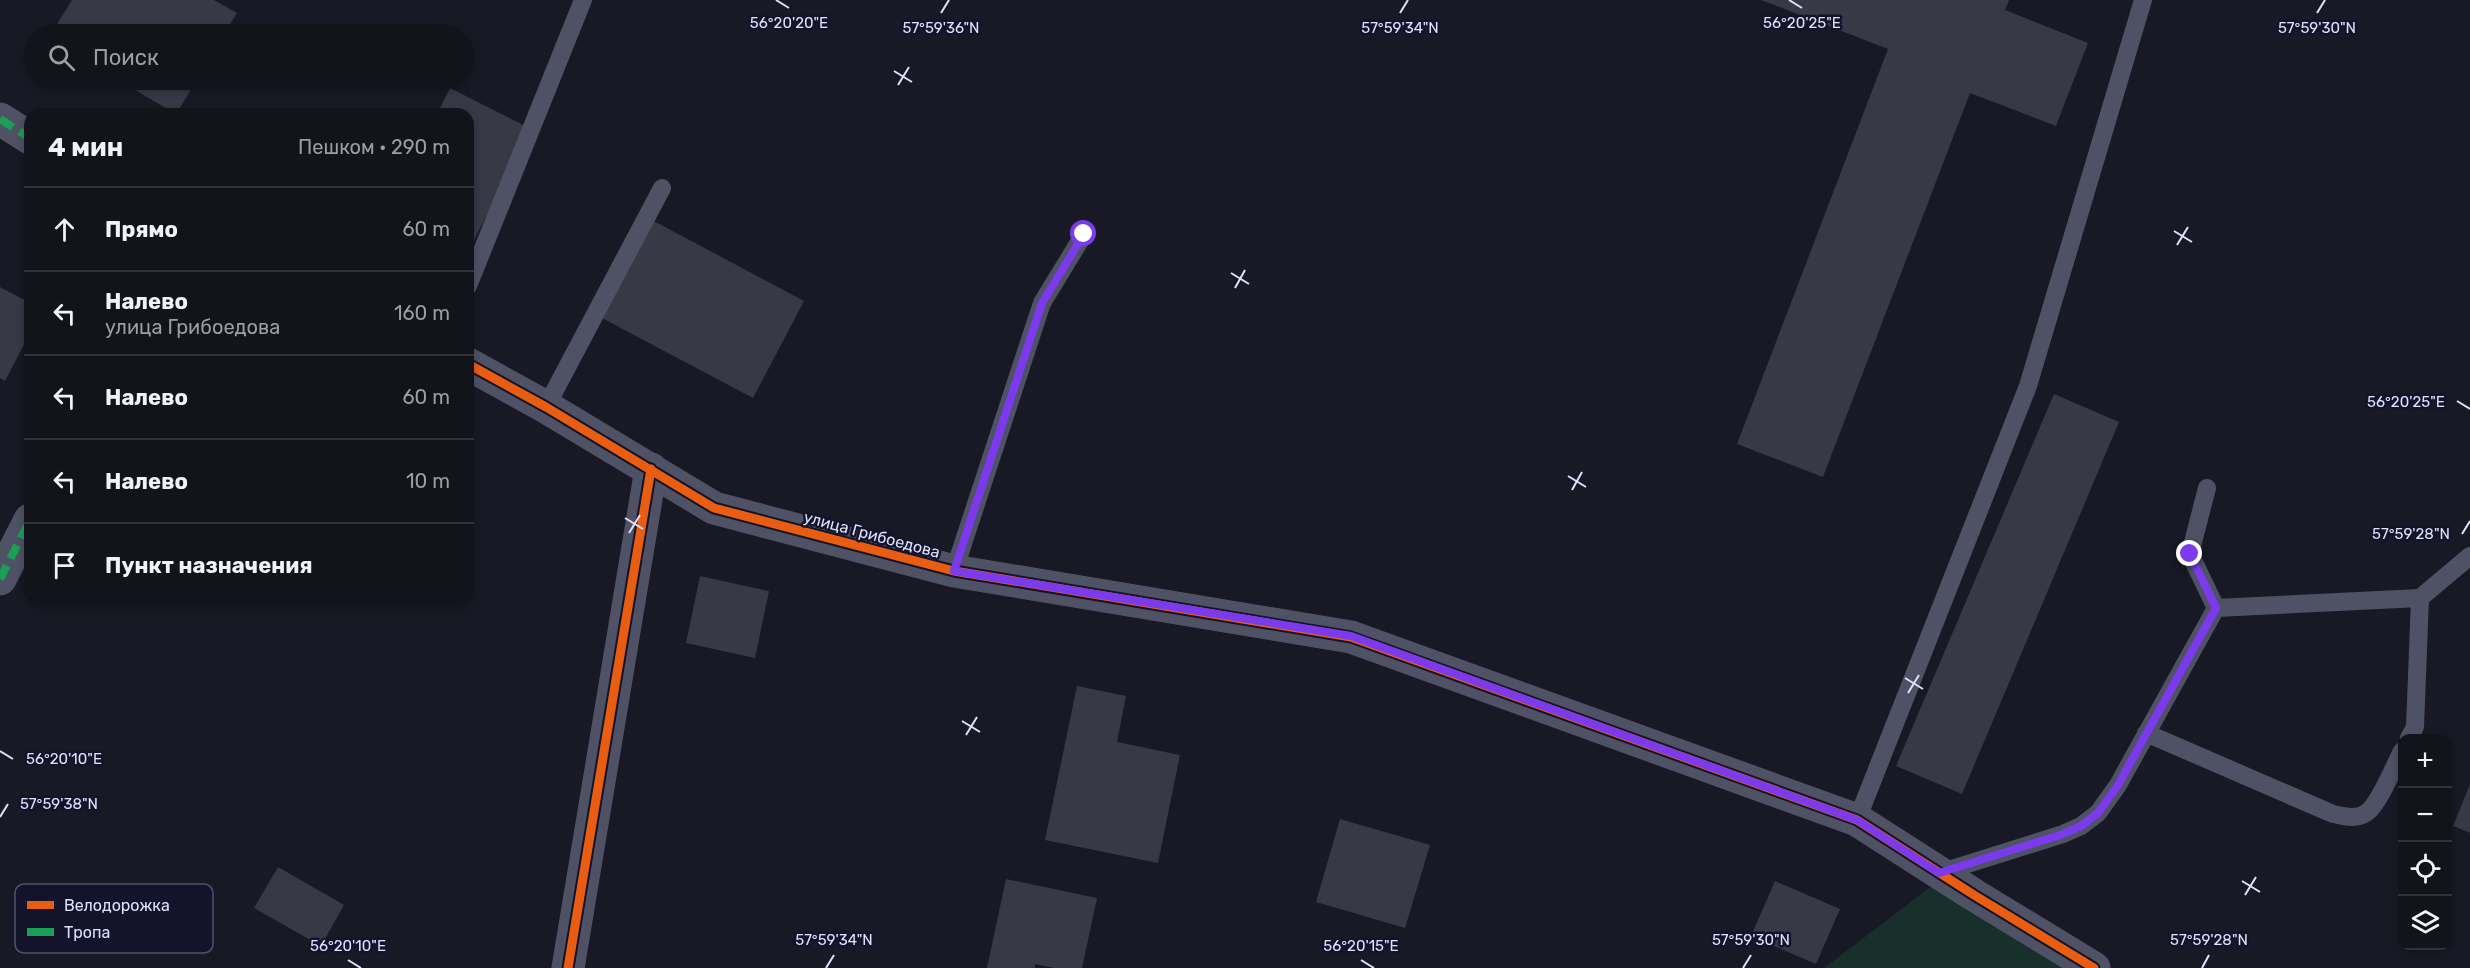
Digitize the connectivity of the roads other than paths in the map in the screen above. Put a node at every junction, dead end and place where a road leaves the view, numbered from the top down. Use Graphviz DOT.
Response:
graph roads {
  1 [pos="583,0"];
  2 [pos="2143,0"];
  3 [pos="0,119"];
  4 [pos="24,134"];
  5 [pos="662,188"];
  6 [pos="1084,234"];
  7 [pos="474,271"];
  8 [pos="474,367"];
  9 [pos="546,407"];
  10 [pos="651,469"];
  11 [pos="2207,488"];
  12 [pos="24,532"];
  13 [pos="2470,555"];
  14 [pos="954,571"];
  15 [pos="0,579"];
  16 [pos="2420,598"];
  17 [pos="2216,608"];
  18 [pos="2146,734"];
  19 [pos="2411,734"];
  20 [pos="2398,761"];
  21 [pos="1857,820"];
  22 [pos="1939,873"];
  23 [pos="568,968"];
  24 [pos="2094,968"];
  1 -- 7 [label="lane"];
  2 -- 21 [label="lane"];
  3 -- 4 [label="street"];
  5 -- 9 [label="lane"];
  6 -- 14 [label="lane"];
  8 -- 9 [label="street, улица Грибоедова"];
  9 -- 10 [label="street, улица Грибоедова"];
  10 -- 14 [label="street, улица Грибоедова"];
  10 -- 23 [label="street"];
  11 -- 17 [label="lane"];
  12 -- 15 [label="street"];
  13 -- 16 [label="lane"];
  14 -- 21 [label="street, улица Грибоедова"];
  16 -- 17 [label="lane"];
  16 -- 19 [label="lane"];
  17 -- 18 [label="lane"];
  18 -- 20 [label="lane"];
  18 -- 22 [label="lane"];
  21 -- 22 [label="street, улица Грибоедова"];
  22 -- 24 [label="street, улица Грибоедова"];
}
